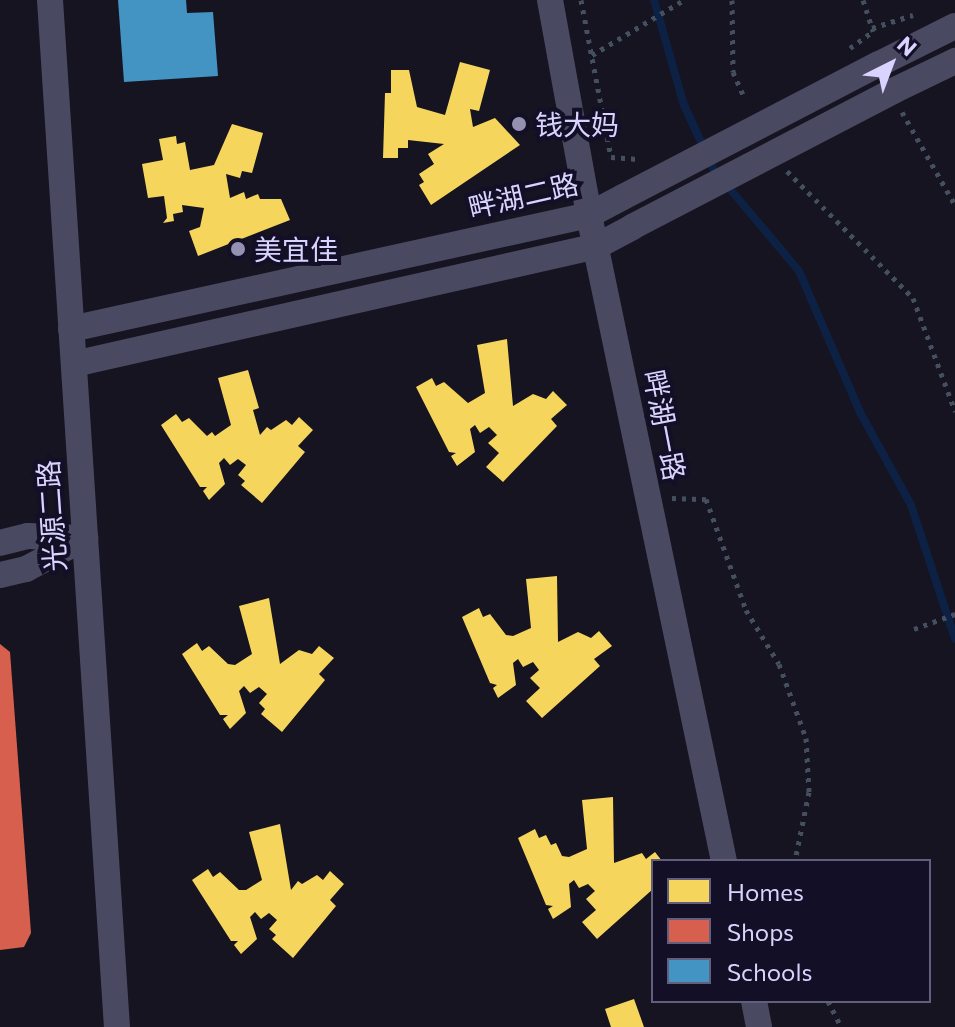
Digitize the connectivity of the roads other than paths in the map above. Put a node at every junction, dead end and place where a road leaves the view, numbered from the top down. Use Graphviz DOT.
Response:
graph roads {
  1 [pos="50,0"];
  2 [pos="550,0"];
  3 [pos="955,26"];
  4 [pos="955,61"];
  5 [pos="589,215"];
  6 [pos="597,246"];
  7 [pos="71,329"];
  8 [pos="74,364"];
  9 [pos="85,538"];
  10 [pos="0,543"];
  11 [pos="0,575"];
  12 [pos="724,859"];
  13 [pos="754,1003"];
  14 [pos="117,1027"];
  15 [pos="759,1027"];
  1 -- 7 [label="street, 光源二路"];
  2 -- 5 [label="street, 畔湖一路"];
  3 -- 5 [label="street, 畔湖二路, bridge"];
  4 -- 6 [label="street, bridge"];
  5 -- 6 [label="street, 畔湖一路"];
  5 -- 7 [label="street, 畔湖二路"];
  6 -- 8 [label="street"];
  6 -- 12 [label="street, 畔湖一路"];
  7 -- 8 [label="street, 光源二路"];
  8 -- 9 [label="street, 光源二路"];
  9 -- 10 [label="street"];
  9 -- 11 [label="street"];
  9 -- 14 [label="street, 光源二路"];
  13 -- 15 [label="street"];
}
